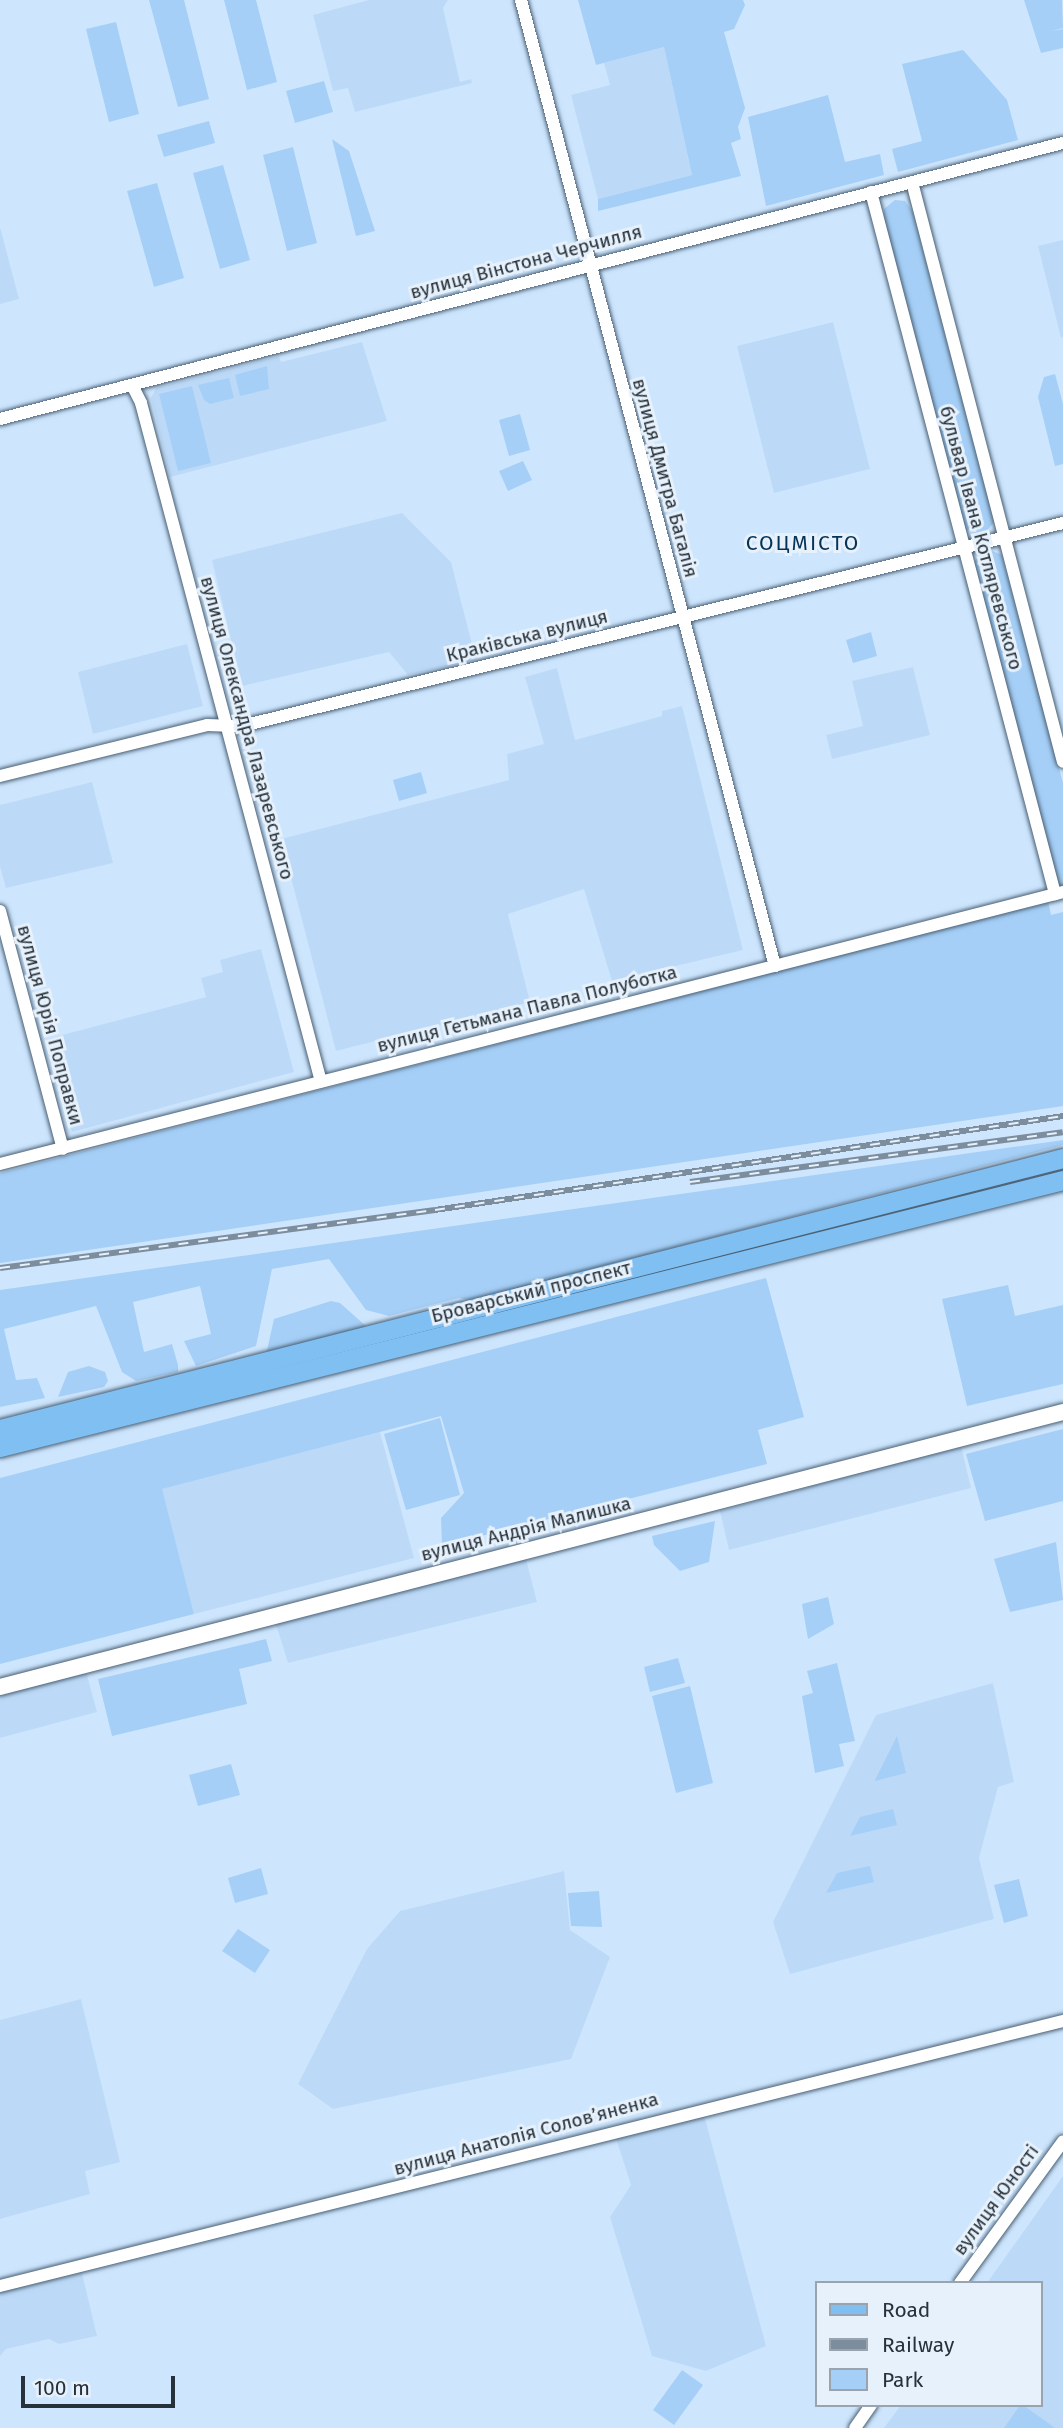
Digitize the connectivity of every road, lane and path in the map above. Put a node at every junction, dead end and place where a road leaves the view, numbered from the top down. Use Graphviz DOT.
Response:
graph roads {
  1 [pos="521,0"];
  2 [pos="1063,143"];
  3 [pos="912,182"];
  4 [pos="871,192"];
  5 [pos="588,264"];
  6 [pos="132,385"];
  7 [pos="0,419"];
  8 [pos="1063,523"];
  9 [pos="1004,538"];
  10 [pos="964,548"];
  11 [pos="682,615"];
  12 [pos="226,724"];
  13 [pos="1063,762"];
  14 [pos="0,776"];
  15 [pos="1059,893"];
  16 [pos="0,911"];
  17 [pos="775,966"];
  18 [pos="321,1082"];
  19 [pos="63,1149"];
  20 [pos="1063,1158"];
  21 [pos="0,1164"];
  22 [pos="1063,1180"];
  23 [pos="1063,1412"];
  24 [pos="0,1429"];
  25 [pos="0,1447"];
  26 [pos="0,1687"];
  27 [pos="1063,2021"];
  28 [pos="1063,2141"];
  29 [pos="961,2281"];
  30 [pos="0,2286"];
  31 [pos="870,2407"];
  32 [pos="855,2428"];
  1 -- 5 [label="street, вулиця Дмитра Багалія"];
  2 -- 3 [label="street, вулиця Вінстона Черчилля"];
  3 -- 4 [label="street, вулиця Вінстона Черчилля"];
  3 -- 9 [label="street, бульвар Івана Котляревського"];
  4 -- 5 [label="street, вулиця Вінстона Черчилля"];
  4 -- 10 [label="street, бульвар Івана Котляревського"];
  5 -- 6 [label="street, вулиця Вінстона Черчилля"];
  5 -- 11 [label="street, вулиця Дмитра Багалія"];
  6 -- 7 [label="street, вулиця Вінстона Черчилля"];
  6 -- 12 [label="street, вулиця Олександра Лазаревського"];
  8 -- 9 [label="street, Краківська вулиця"];
  9 -- 10 [label="street, Краківська вулиця"];
  9 -- 13 [label="street, бульвар Івана Котляревського"];
  10 -- 11 [label="street, Краківська вулиця"];
  10 -- 15 [label="street, бульвар Івана Котляревського"];
  11 -- 12 [label="street, Краківська вулиця"];
  11 -- 17 [label="street, вулиця Дмитра Багалія"];
  12 -- 14 [label="street, Краківська вулиця"];
  12 -- 18 [label="street, вулиця Олександра Лазаревського"];
  15 -- 17 [label="street, вулиця Гетьмана Павла Полуботка"];
  16 -- 19 [label="street, вулиця Юрія Поправки"];
  17 -- 18 [label="street, вулиця Гетьмана Павла Полуботка"];
  18 -- 19 [label="street, вулиця Гетьмана Павла Полуботка"];
  19 -- 21 [label="street, вулиця Гетьмана Павла Полуботка"];
  20 -- 24 [label="main road, Броварський проспект"];
  22 -- 25 [label="main road, Броварський проспект"];
  23 -- 26 [label="street, вулиця Андрія Малишка"];
  27 -- 30 [label="street, вулиця Анатолія Соловʼяненка"];
  28 -- 29 [label="street, вулиця Юності"];
  31 -- 32 [label="street"];
}
